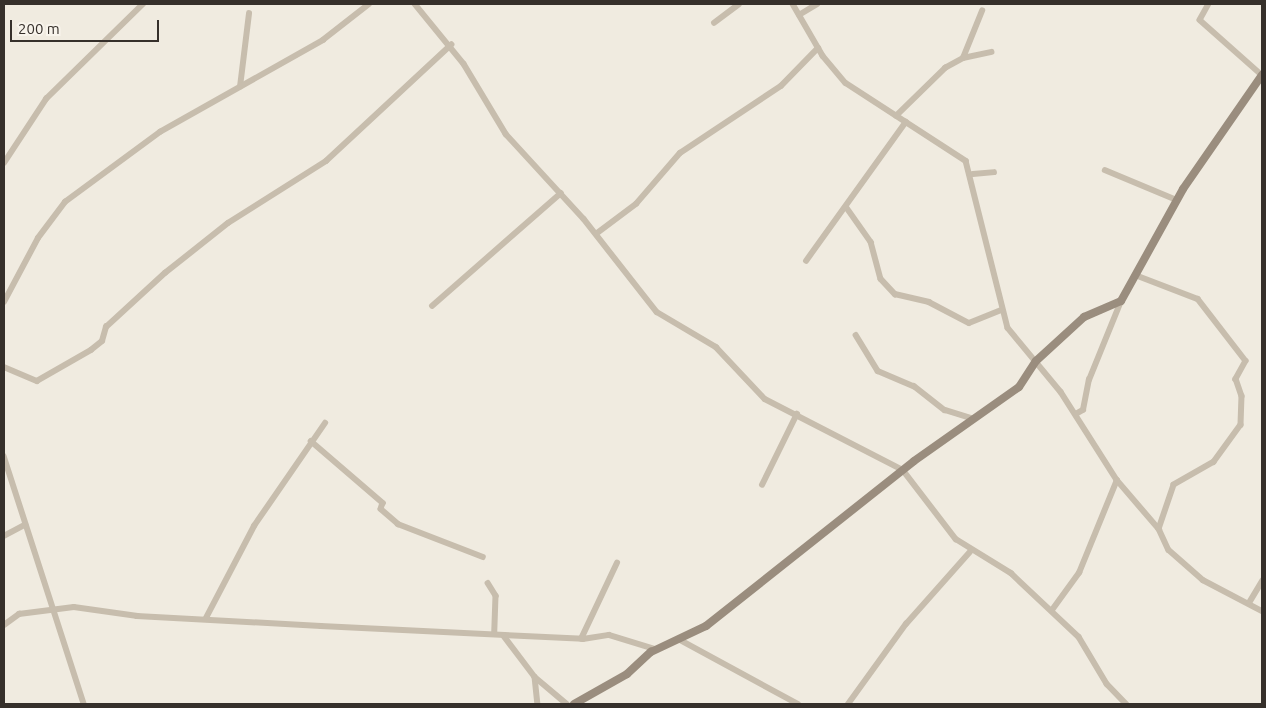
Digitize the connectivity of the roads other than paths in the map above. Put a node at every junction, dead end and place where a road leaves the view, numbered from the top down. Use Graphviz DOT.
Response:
graph roads {
  1 [pos="143,4"];
  2 [pos="369,4"];
  3 [pos="738,4"];
  4 [pos="793,4"];
  5 [pos="817,4"];
  6 [pos="1209,4"];
  7 [pos="419,5"];
  8 [pos="982,11"];
  9 [pos="249,14"];
  10 [pos="799,15"];
  11 [pos="714,23"];
  12 [pos="451,45"];
  13 [pos="818,48"];
  14 [pos="991,52"];
  15 [pos="963,58"];
  16 [pos="1262,75"];
  17 [pos="240,86"];
  18 [pos="896,116"];
  19 [pos="906,122"];
  20 [pos="4,163"];
  21 [pos="1105,170"];
  22 [pos="994,172"];
  23 [pos="973,174"];
  24 [pos="560,193"];
  25 [pos="1178,200"];
  26 [pos="847,208"];
  27 [pos="596,234"];
  28 [pos="806,262"];
  29 [pos="1138,276"];
  30 [pos="1121,301"];
  31 [pos="4,302"];
  32 [pos="432,306"];
  33 [pos="1001,310"];
  34 [pos="856,335"];
  35 [pos="1036,361"];
  36 [pos="4,367"];
  37 [pos="797,414"];
  38 [pos="1076,414"];
  39 [pos="972,418"];
  40 [pos="325,423"];
  41 [pos="311,441"];
  42 [pos="4,456"];
  43 [pos="903,470"];
  44 [pos="1117,480"];
  45 [pos="762,485"];
  46 [pos="25,524"];
  47 [pos="1159,529"];
  48 [pos="4,536"];
  49 [pos="970,552"];
  50 [pos="483,557"];
  51 [pos="617,563"];
  52 [pos="1262,581"];
  53 [pos="488,583"];
  54 [pos="1249,603"];
  55 [pos="51,608"];
  56 [pos="1052,610"];
  57 [pos="1262,611"];
  58 [pos="206,618"];
  59 [pos="4,625"];
  60 [pos="495,634"];
  61 [pos="504,636"];
  62 [pos="581,639"];
  63 [pos="682,641"];
  64 [pos="655,649"];
  65 [pos="536,677"];
  66 [pos="84,704"];
  67 [pos="538,704"];
  68 [pos="567,704"];
  69 [pos="574,704"];
  70 [pos="798,704"];
  71 [pos="848,704"];
  72 [pos="1126,704"];
  1 -- 20 [label="street"];
  2 -- 17 [label="street"];
  3 -- 11 [label="street"];
  4 -- 10 [label="street"];
  5 -- 10 [label="street"];
  6 -- 16 [label="street"];
  7 -- 12 [label="street"];
  8 -- 15 [label="street"];
  9 -- 17 [label="street"];
  10 -- 13 [label="street"];
  12 -- 24 [label="street"];
  12 -- 36 [label="street"];
  13 -- 18 [label="street"];
  13 -- 27 [label="street"];
  14 -- 15 [label="street"];
  15 -- 18 [label="street"];
  16 -- 25 [label="street"];
  17 -- 31 [label="street"];
  18 -- 19 [label="street"];
  19 -- 23 [label="street"];
  19 -- 26 [label="street"];
  21 -- 25 [label="street"];
  22 -- 23 [label="street"];
  23 -- 33 [label="street"];
  24 -- 27 [label="street"];
  24 -- 32 [label="street"];
  25 -- 29 [label="street"];
  26 -- 28 [label="street"];
  26 -- 33 [label="street"];
  27 -- 37 [label="street"];
  29 -- 30 [label="street"];
  29 -- 47 [label="street"];
  30 -- 35 [label="street"];
  30 -- 38 [label="street"];
  33 -- 35 [label="street"];
  34 -- 39 [label="street"];
  35 -- 38 [label="street"];
  35 -- 39 [label="street"];
  37 -- 43 [label="street"];
  37 -- 45 [label="street"];
  38 -- 44 [label="street"];
  39 -- 43 [label="street"];
  40 -- 41 [label="street"];
  41 -- 50 [label="street"];
  41 -- 58 [label="street"];
  42 -- 46 [label="street"];
  43 -- 49 [label="street"];
  43 -- 63 [label="street"];
  44 -- 47 [label="street"];
  44 -- 56 [label="street"];
  46 -- 48 [label="street"];
  46 -- 55 [label="street"];
  47 -- 54 [label="street"];
  49 -- 56 [label="street"];
  49 -- 71 [label="street"];
  51 -- 62 [label="street"];
  52 -- 54 [label="street"];
  53 -- 60 [label="street"];
  54 -- 57 [label="street"];
  55 -- 58 [label="street"];
  55 -- 59 [label="street"];
  55 -- 66 [label="street"];
  56 -- 72 [label="street"];
  58 -- 60 [label="street"];
  60 -- 61 [label="street"];
  61 -- 62 [label="street"];
  61 -- 65 [label="street"];
  62 -- 64 [label="street"];
  63 -- 64 [label="street"];
  63 -- 70 [label="street"];
  64 -- 69 [label="street"];
  65 -- 67 [label="street"];
  65 -- 68 [label="street"];
}
